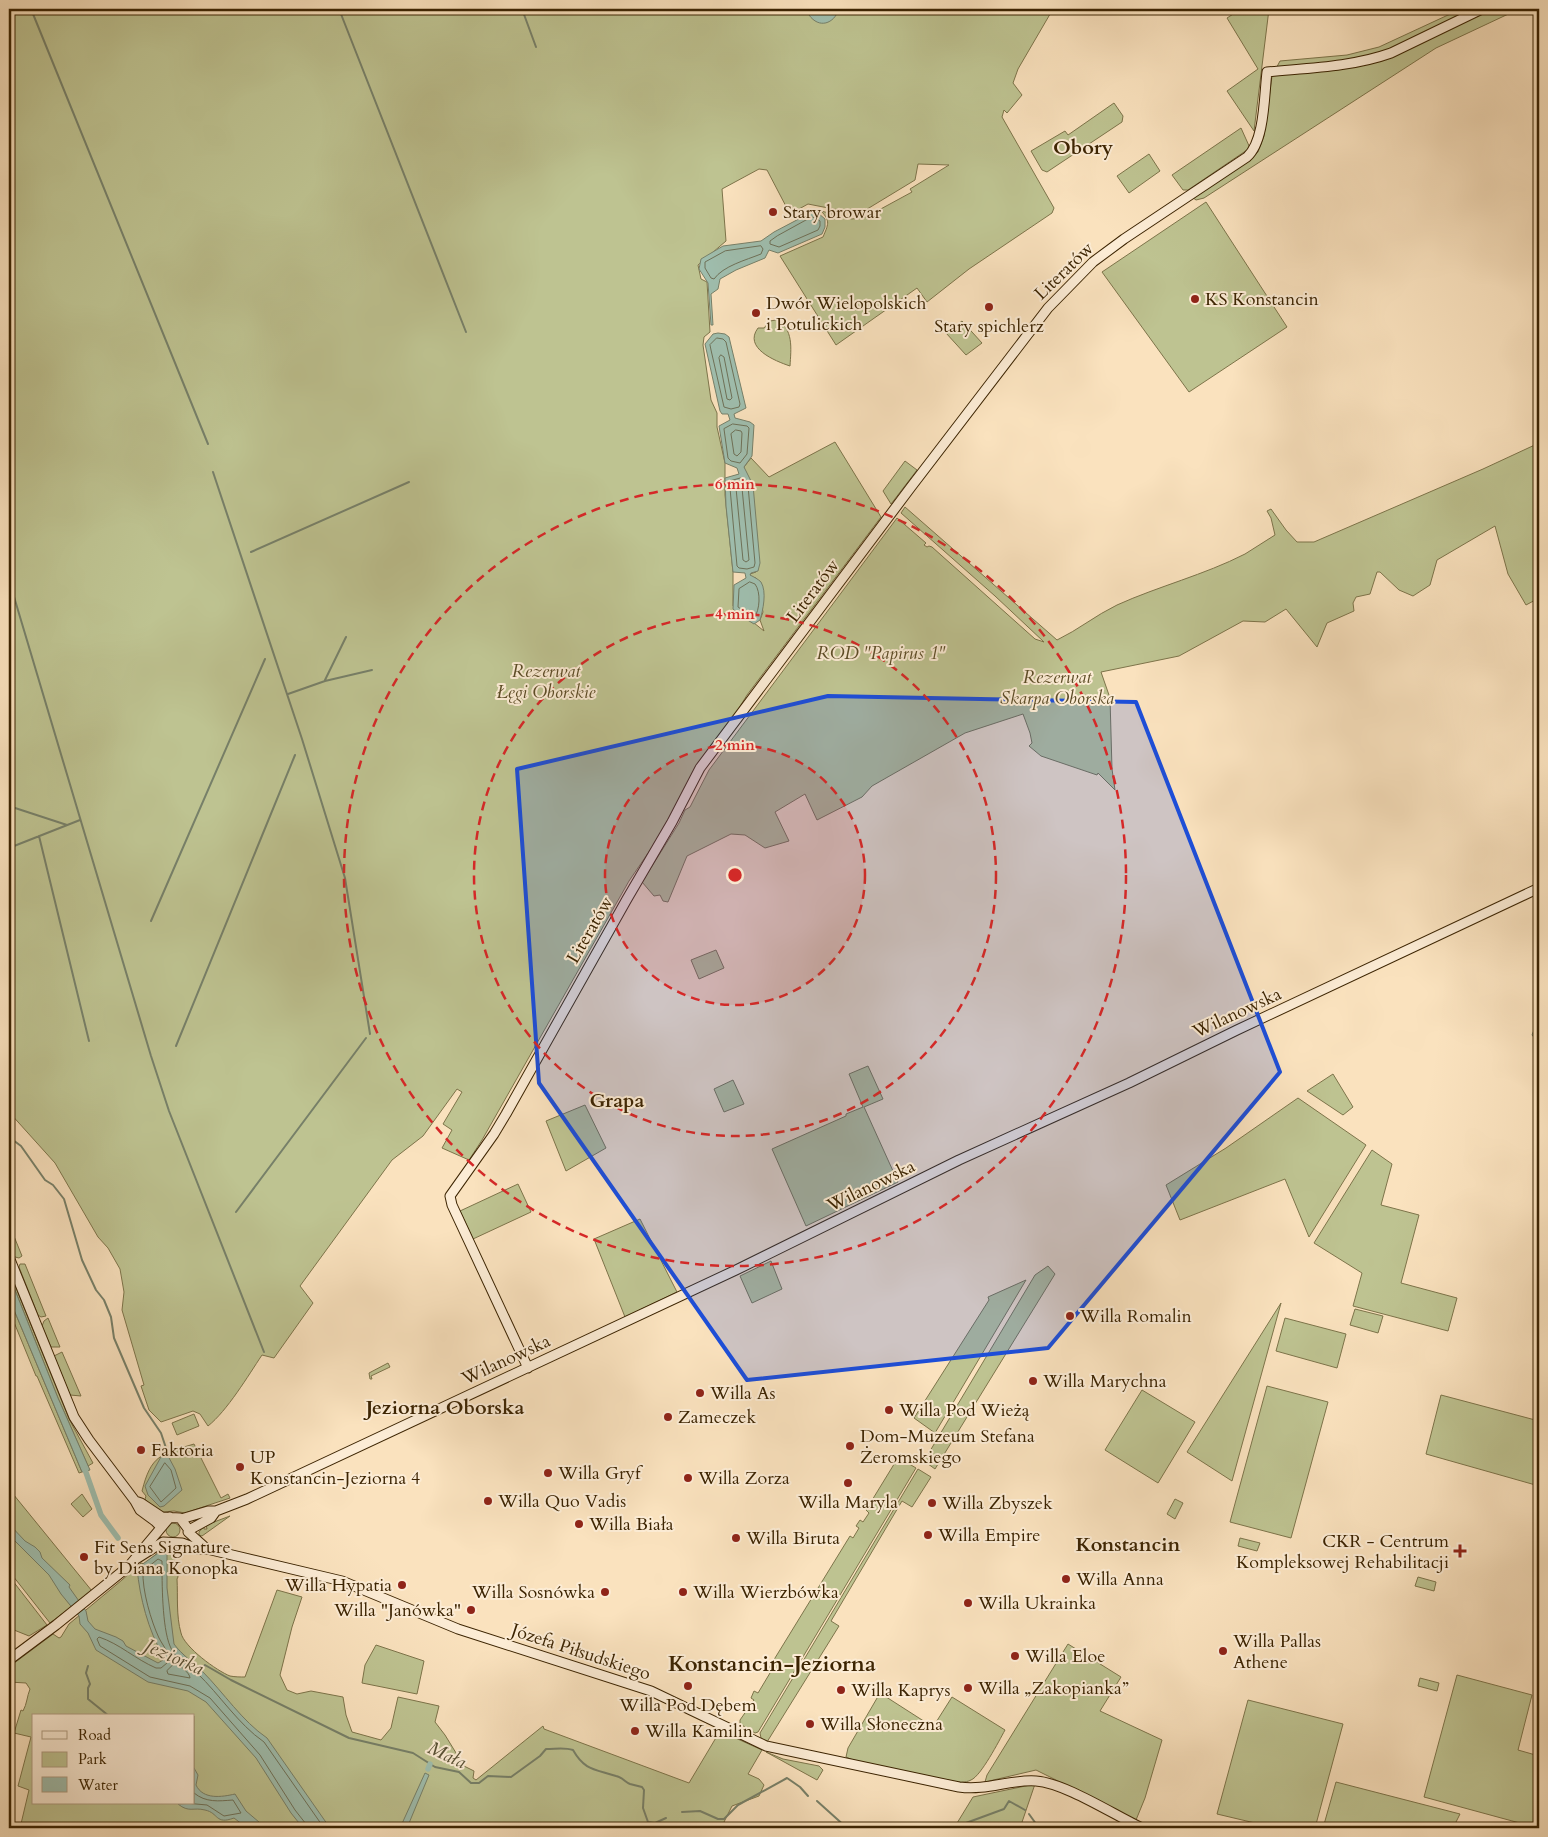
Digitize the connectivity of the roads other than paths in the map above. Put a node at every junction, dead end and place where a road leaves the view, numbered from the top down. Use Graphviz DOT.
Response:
graph roads {
  1 [pos="1482,9"];
  2 [pos="1539,888"];
  3 [pos="9,1257"];
  4 [pos="528,1368"];
  5 [pos="134,1501"];
  6 [pos="216,1511"];
  7 [pos="170,1517"];
  8 [pos="181,1519"];
  9 [pos="159,1529"];
  10 [pos="189,1531"];
  11 [pos="173,1543"];
  12 [pos="207,1549"];
  13 [pos="136,1559"];
  14 [pos="9,1660"];
  15 [pos="1142,1828"];
  1 -- 4 [label="street, Literatów"];
  2 -- 4 [label="street, Wilanowska"];
  3 -- 5 [label="street"];
  4 -- 6 [label="street, Wilanowska"];
  5 -- 7 [label="street"];
  5 -- 9 [label="street"];
  6 -- 8 [label="street, Wilanowska"];
  6 -- 10 [label="street, Wilanowska"];
  7 -- 8 [label="street"];
  7 -- 9 [label="street"];
  8 -- 10 [label="street"];
  9 -- 11 [label="street"];
  9 -- 13 [label="street"];
  10 -- 11 [label="street"];
  10 -- 12 [label="street, Józefa Piłsudskiego"];
  11 -- 12 [label="street, Józefa Piłsudskiego"];
  11 -- 13 [label="street"];
  12 -- 15 [label="street, Józefa Piłsudskiego"];
  13 -- 14 [label="street"];
}
